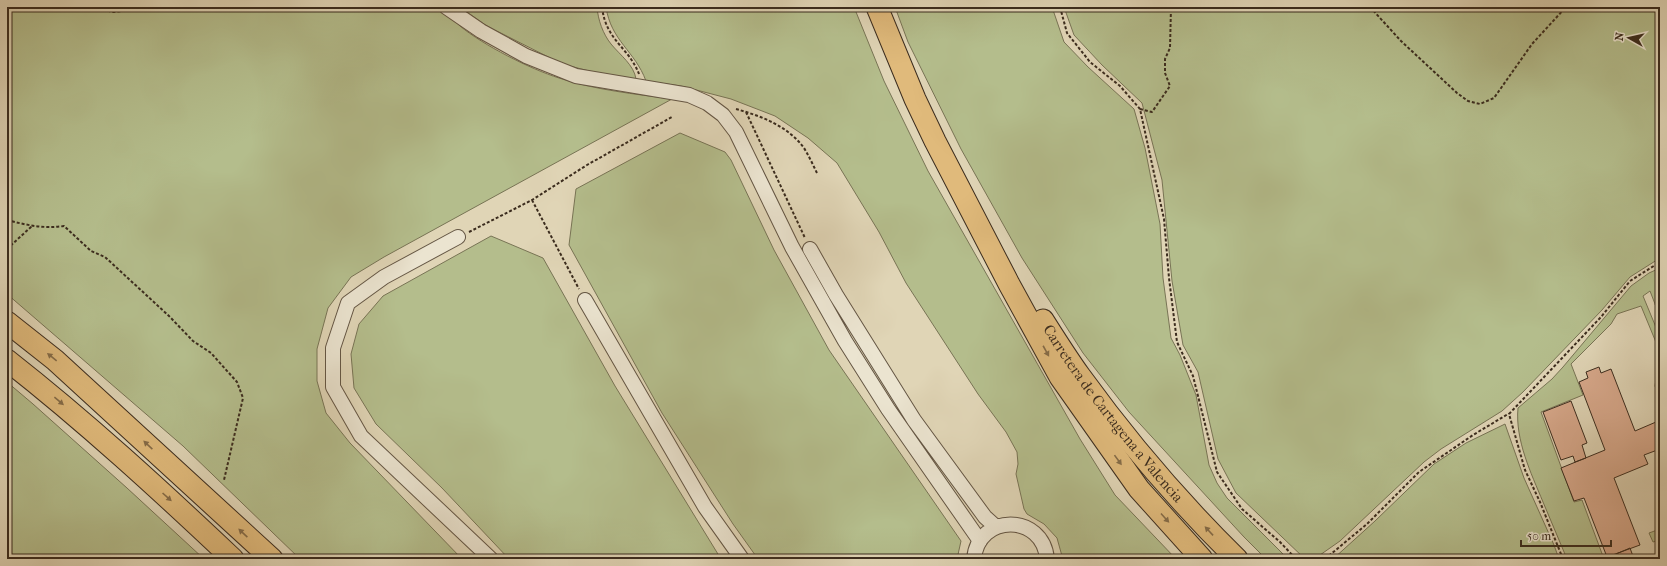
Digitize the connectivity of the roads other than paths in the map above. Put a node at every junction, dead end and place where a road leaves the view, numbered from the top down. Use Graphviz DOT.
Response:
graph roads {
  1 [pos="446,7"];
  2 [pos="877,7"];
  3 [pos="975,218"];
  4 [pos="458,237"];
  5 [pos="810,250"];
  6 [pos="585,300"];
  7 [pos="7,322"];
  8 [pos="7,360"];
  9 [pos="996,527"];
  10 [pos="980,541"];
  11 [pos="233,559"];
  12 [pos="272,559"];
  13 [pos="491,559"];
  14 [pos="742,559"];
  15 [pos="974,559"];
  16 [pos="1047,559"];
  17 [pos="1202,559"];
  18 [pos="1237,559"];
  1 -- 10 [label="lane"];
  2 -- 3 [label="highway, Carretera de Cartagena a Valencia"];
  3 -- 17 [label="highway, Carretera de Cartagena a Valencia, one-way"];
  18 -- 3 [label="highway, Carretera de Cartagena a Valencia, one-way"];
  4 -- 13 [label="lane"];
  5 -- 9 [label="lane"];
  6 -- 14 [label="lane"];
  12 -- 7 [label="highway, one-way"];
  8 -- 11 [label="highway, one-way"];
  9 -- 10 [label="lane"];
  9 -- 16 [label="lane"];
  10 -- 15 [label="lane"];
}
